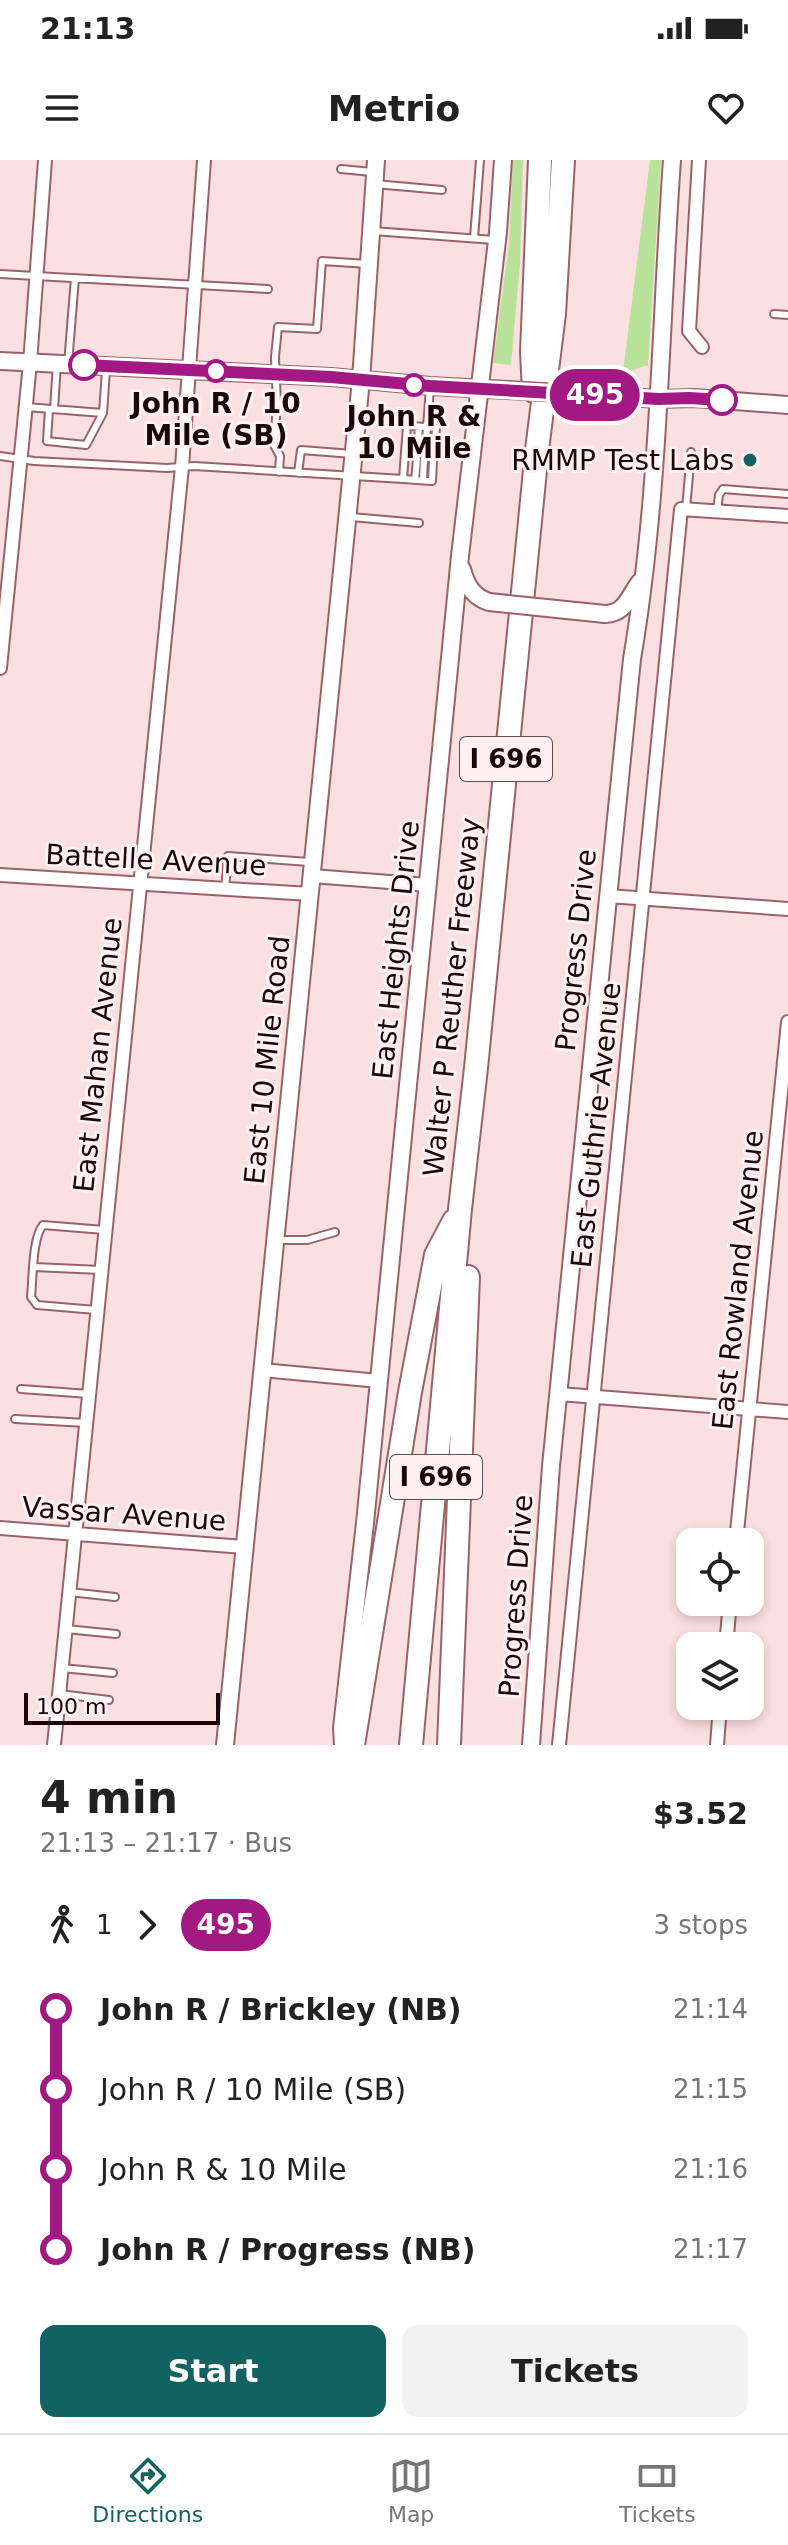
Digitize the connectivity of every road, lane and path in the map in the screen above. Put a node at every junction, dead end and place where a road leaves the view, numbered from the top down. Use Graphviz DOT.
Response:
graph roads {
  1 [pos="45,160"];
  2 [pos="204,160"];
  3 [pos="480,160"];
  4 [pos="503,160"];
  5 [pos="540,160"];
  6 [pos="563,160"];
  7 [pos="672,160"];
  8 [pos="699,160"];
  9 [pos="341,169"];
  10 [pos="375,172"];
  11 [pos="442,190"];
  12 [pos="371,231"];
  13 [pos="474,238"];
  14 [pos="497,240"];
  15 [pos="368,264"];
  16 [pos="0,274"];
  17 [pos="37,276"];
  18 [pos="75,278"];
  19 [pos="196,285"];
  20 [pos="268,289"];
  21 [pos="774,314"];
  22 [pos="788,315"];
  23 [pos="702,347"];
  24 [pos="0,361"];
  25 [pos="30,363"];
  26 [pos="62,364"];
  27 [pos="106,366"];
  28 [pos="190,370"];
  29 [pos="276,375"];
  30 [pos="361,380"];
  31 [pos="430,386"];
  32 [pos="479,389"];
  33 [pos="659,399"];
  34 [pos="788,405"];
  35 [pos="26,407"];
  36 [pos="51,409"];
  37 [pos="103,413"];
  38 [pos="423,427"];
  39 [pos="422,440"];
  40 [pos="435,441"];
  41 [pos="537,450"];
  42 [pos="691,452"];
  43 [pos="353,454"];
  44 [pos="0,456"];
  45 [pos="22,458"];
  46 [pos="421,459"];
  47 [pos="433,459"];
  48 [pos="182,467"];
  49 [pos="279,472"];
  50 [pos="298,473"];
  51 [pos="351,475"];
  52 [pos="403,479"];
  53 [pos="419,480"];
  54 [pos="788,494"];
  55 [pos="684,509"];
  56 [pos="717,511"];
  57 [pos="788,516"];
  58 [pos="347,517"];
  59 [pos="419,523"];
  60 [pos="460,556"];
  61 [pos="643,579"];
  62 [pos="0,668"];
  63 [pos="312,869"];
  64 [pos="0,875"];
  65 [pos="139,883"];
  66 [pos="428,885"];
  67 [pos="225,889"];
  68 [pos="310,894"];
  69 [pos="608,896"];
  70 [pos="642,899"];
  71 [pos="788,909"];
  72 [pos="788,1022"];
  73 [pos="476,1068"];
  74 [pos="460,1209"];
  75 [pos="104,1230"];
  76 [pos="335,1232"];
  77 [pos="275,1240"];
  78 [pos="34,1267"];
  79 [pos="100,1270"];
  80 [pos="96,1310"];
  81 [pos="262,1370"];
  82 [pos="379,1381"];
  83 [pos="21,1389"];
  84 [pos="89,1394"];
  85 [pos="559,1394"];
  86 [pos="593,1397"];
  87 [pos="750,1409"];
  88 [pos="788,1412"];
  89 [pos="15,1419"];
  90 [pos="86,1423"];
  91 [pos="0,1528"];
  92 [pos="737,1528"];
  93 [pos="75,1534"];
  94 [pos="244,1547"];
  95 [pos="69,1592"];
  96 [pos="115,1597"];
  97 [pos="66,1629"];
  98 [pos="116,1634"];
  99 [pos="62,1668"];
  100 [pos="113,1673"];
  101 [pos="59,1694"];
  102 [pos="109,1700"];
  103 [pos="719,1720"];
  104 [pos="54,1745"];
  105 [pos="225,1745"];
  106 [pos="343,1745"];
  107 [pos="353,1745"];
  108 [pos="411,1745"];
  109 [pos="449,1745"];
  110 [pos="531,1745"];
  111 [pos="559,1745"];
  112 [pos="717,1745"];
  1 -- 17 [label="street"];
  2 -- 19 [label="street, East Mahan Avenue"];
  3 -- 13 [label="lane"];
  4 -- 14 [label="main road, East Heights Drive"];
  5 -- 41 [label="highway"];
  6 -- 41 [label="highway, Walter P Reuther Freeway / I 696"];
  7 -- 33 [label="main road, Progress Drive"];
  8 -- 23 [label="street"];
  9 -- 10 [label="lane"];
  10 -- 11 [label="lane"];
  10 -- 12 [label="main road, East 10 Mile Road"];
  12 -- 13 [label="lane"];
  12 -- 15 [label="main road, East 10 Mile Road"];
  13 -- 14 [label="lane"];
  14 -- 32 [label="main road, East Heights Drive"];
  15 -- 29 [label="lane"];
  15 -- 30 [label="main road, East 10 Mile Road"];
  16 -- 17 [label="lane"];
  17 -- 18 [label="lane"];
  17 -- 25 [label="street"];
  18 -- 19 [label="lane"];
  18 -- 26 [label="lane"];
  19 -- 20 [label="lane"];
  19 -- 28 [label="street, East Mahan Avenue"];
  21 -- 22 [label="lane"];
  24 -- 25 [label="main road"];
  25 -- 26 [label="main road"];
  25 -- 35 [label="street"];
  26 -- 27 [label="main road"];
  26 -- 36 [label="lane"];
  27 -- 28 [label="main road"];
  27 -- 37 [label="lane"];
  28 -- 29 [label="main road"];
  28 -- 48 [label="street, East Mahan Avenue"];
  29 -- 30 [label="main road"];
  29 -- 49 [label="lane"];
  30 -- 31 [label="main road"];
  30 -- 43 [label="main road, East 10 Mile Road"];
  31 -- 32 [label="main road"];
  31 -- 38 [label="lane"];
  32 -- 33 [label="main road, bridge"];
  32 -- 60 [label="main road, East Heights Drive"];
  33 -- 34 [label="main road"];
  33 -- 61 [label="main road, Progress Drive"];
  35 -- 36 [label="lane"];
  35 -- 45 [label="street"];
  36 -- 37 [label="lane"];
  36 -- 37 [label="lane"];
  38 -- 39 [label="lane"];
  38 -- 40 [label="lane"];
  38 -- 52 [label="lane"];
  41 -- 73 [label="highway, Walter P Reuther Freeway / I 696"];
  42 -- 55 [label="lane"];
  43 -- 50 [label="lane"];
  43 -- 51 [label="main road, East 10 Mile Road"];
  44 -- 45 [label="lane"];
  45 -- 48 [label="lane"];
  45 -- 62 [label="street"];
  46 -- 53 [label="lane"];
  47 -- 53 [label="lane"];
  48 -- 49 [label="lane"];
  48 -- 65 [label="street, East Mahan Avenue"];
  49 -- 50 [label="lane"];
  50 -- 51 [label="lane"];
  51 -- 52 [label="lane"];
  51 -- 58 [label="main road, East 10 Mile Road"];
  52 -- 53 [label="lane"];
  54 -- 56 [label="lane"];
  55 -- 56 [label="street"];
  55 -- 70 [label="street, East Guthrie Avenue"];
  56 -- 57 [label="street"];
  58 -- 59 [label="lane"];
  58 -- 63 [label="main road, East 10 Mile Road"];
  60 -- 61 [label="main road, bridge"];
  60 -- 66 [label="main road, East Heights Drive"];
  61 -- 69 [label="main road, Progress Drive"];
  63 -- 66 [label="street"];
  63 -- 67 [label="lane"];
  63 -- 68 [label="main road, East 10 Mile Road"];
  64 -- 65 [label="street, Battelle Avenue"];
  65 -- 67 [label="street, Battelle Avenue"];
  65 -- 75 [label="street, East Mahan Avenue"];
  66 -- 82 [label="main road, East Heights Drive"];
  67 -- 68 [label="street, Battelle Avenue"];
  68 -- 77 [label="main road, East 10 Mile Road"];
  69 -- 70 [label="street"];
  69 -- 85 [label="main road, Progress Drive"];
  70 -- 71 [label="street"];
  70 -- 86 [label="street, East Guthrie Avenue"];
  72 -- 87 [label="street, East Rowland Avenue"];
  73 -- 74 [label="highway, Walter P Reuther Freeway / I 696"];
  73 -- 109 [label="highway"];
  74 -- 107 [label="highway"];
  74 -- 108 [label="highway, Walter P Reuther Freeway / I 696"];
  75 -- 78 [label="lane"];
  75 -- 79 [label="street, East Mahan Avenue"];
  76 -- 77 [label="lane"];
  77 -- 81 [label="main road, East 10 Mile Road"];
  78 -- 79 [label="lane"];
  78 -- 80 [label="lane"];
  79 -- 80 [label="street, East Mahan Avenue"];
  80 -- 84 [label="street, East Mahan Avenue"];
  81 -- 82 [label="street"];
  81 -- 94 [label="main road, East 10 Mile Road"];
  82 -- 106 [label="main road, East Heights Drive"];
  83 -- 84 [label="lane"];
  84 -- 90 [label="street, East Mahan Avenue"];
  85 -- 86 [label="street"];
  85 -- 110 [label="main road, Progress Drive"];
  86 -- 87 [label="street"];
  86 -- 111 [label="street, East Guthrie Avenue"];
  87 -- 88 [label="street"];
  87 -- 92 [label="street, East Rowland Avenue"];
  89 -- 90 [label="lane"];
  90 -- 93 [label="street, East Mahan Avenue"];
  91 -- 93 [label="street, Vassar Avenue"];
  93 -- 94 [label="street, Vassar Avenue"];
  93 -- 95 [label="street, East Mahan Avenue"];
  94 -- 105 [label="main road, East 10 Mile Road"];
  95 -- 96 [label="lane"];
  95 -- 97 [label="street, East Mahan Avenue"];
  97 -- 98 [label="lane"];
  97 -- 99 [label="street, East Mahan Avenue"];
  99 -- 100 [label="lane"];
  99 -- 101 [label="street, East Mahan Avenue"];
  101 -- 102 [label="lane"];
  101 -- 104 [label="street, East Mahan Avenue"];
  103 -- 112 [label="street"];
}
